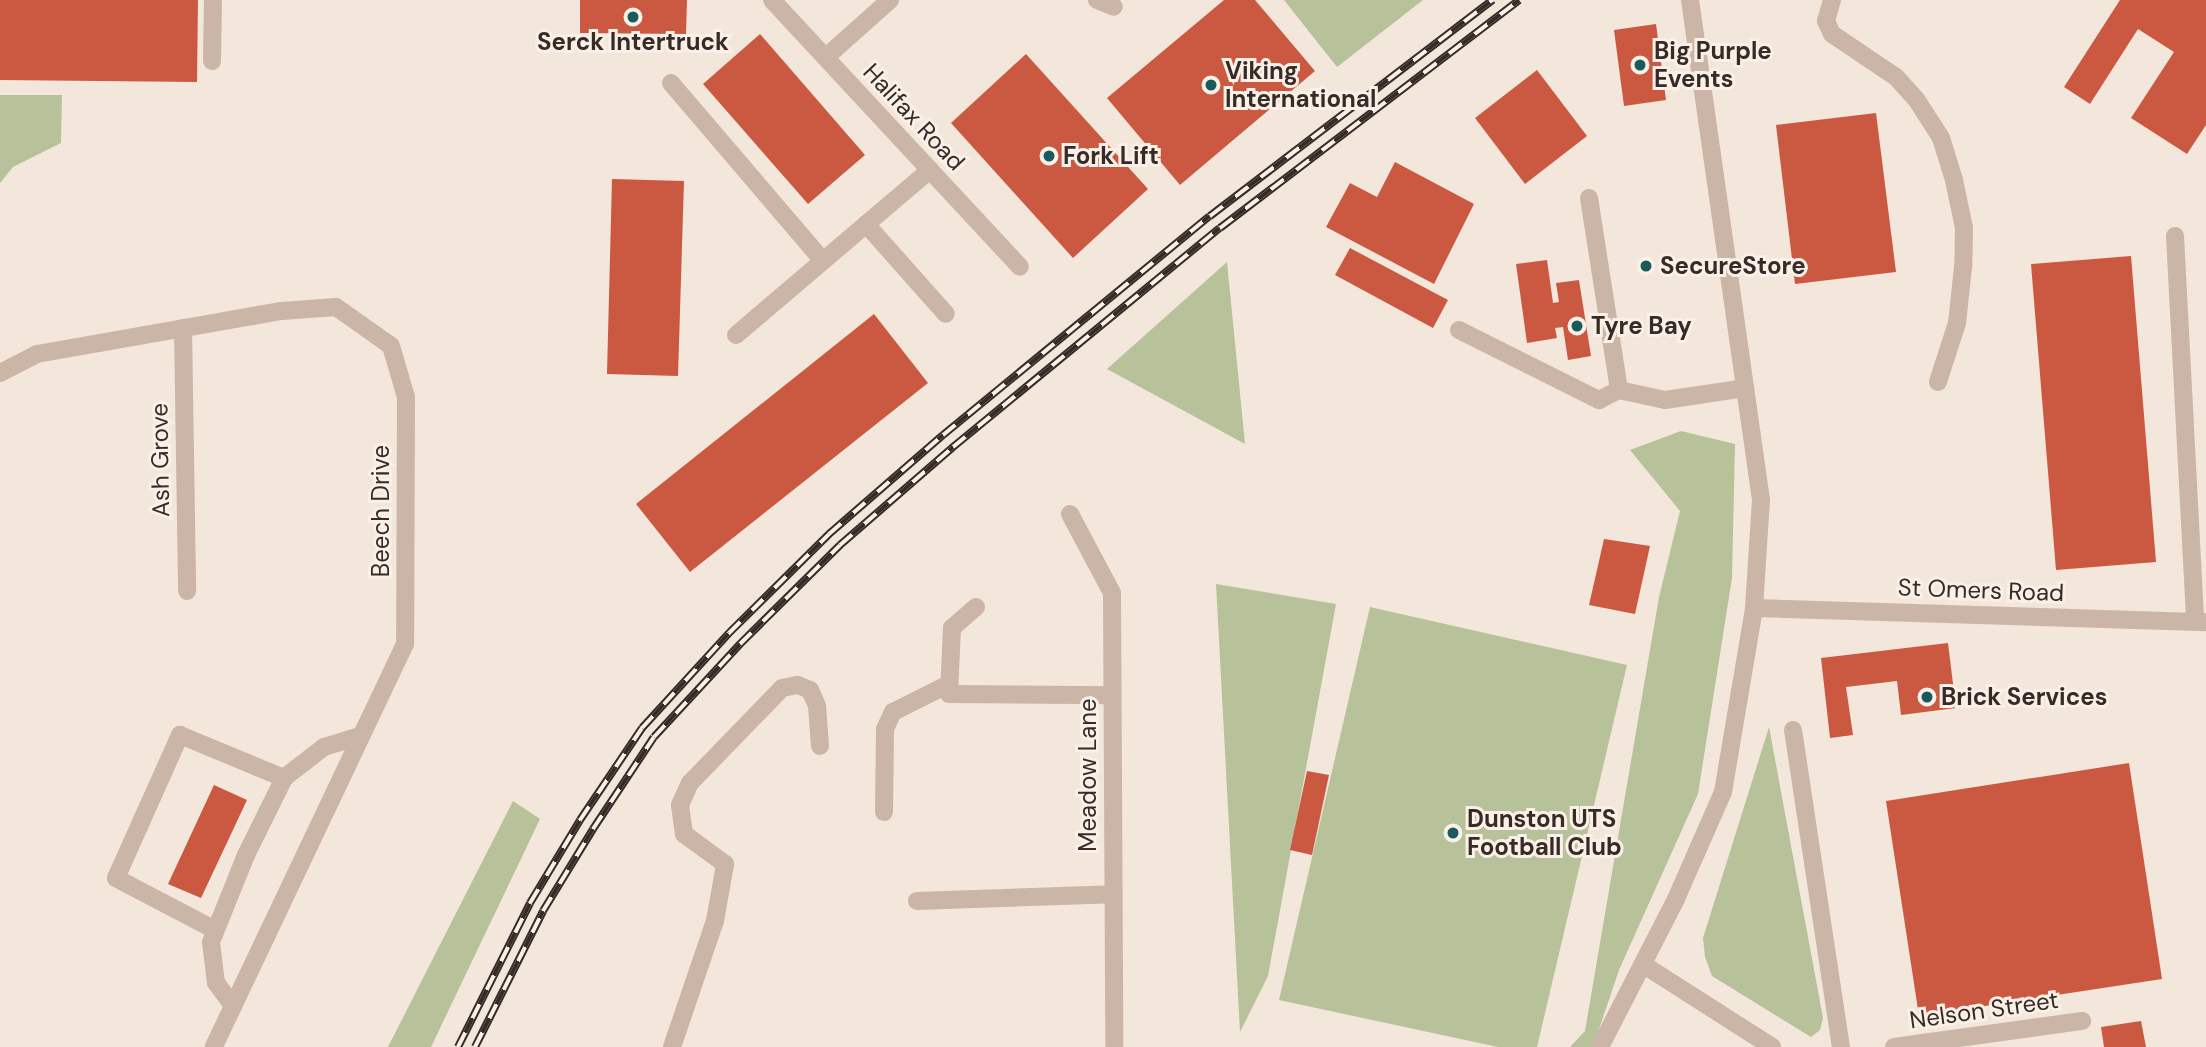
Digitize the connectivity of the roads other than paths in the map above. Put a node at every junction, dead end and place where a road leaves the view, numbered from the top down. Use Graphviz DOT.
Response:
graph roads {
  1 [pos="212,0"];
  2 [pos="772,0"];
  3 [pos="890,0"];
  4 [pos="1097,0"];
  5 [pos="1690,0"];
  6 [pos="1832,0"];
  7 [pos="1114,7"];
  8 [pos="827,57"];
  9 [pos="212,61"];
  10 [pos="671,83"];
  11 [pos="930,170"];
  12 [pos="1589,198"];
  13 [pos="866,224"];
  14 [pos="2175,236"];
  15 [pos="822,261"];
  16 [pos="1020,267"];
  17 [pos="946,314"];
  18 [pos="183,328"];
  19 [pos="1460,330"];
  20 [pos="736,335"];
  21 [pos="0,373"];
  22 [pos="1938,382"];
  23 [pos="1745,388"];
  24 [pos="1619,390"];
  25 [pos="1070,514"];
  26 [pos="187,591"];
  27 [pos="976,607"];
  28 [pos="1754,608"];
  29 [pos="2200,621"];
  30 [pos="949,684"];
  31 [pos="1112,695"];
  32 [pos="1793,730"];
  33 [pos="359,736"];
  34 [pos="820,746"];
  35 [pos="284,778"];
  36 [pos="884,812"];
  37 [pos="1113,894"];
  38 [pos="918,901"];
  39 [pos="215,930"];
  40 [pos="1644,965"];
  41 [pos="233,1006"];
  42 [pos="2082,1021"];
  43 [pos="215,1047"];
  44 [pos="672,1047"];
  45 [pos="1114,1047"];
  46 [pos="1600,1047"];
  47 [pos="1772,1047"];
  48 [pos="1841,1047"];
  49 [pos="1894,1047"];
  1 -- 9 [label="street"];
  2 -- 8 [label="street, Halifax Road"];
  3 -- 8 [label="street"];
  4 -- 7 [label="street"];
  5 -- 23 [label="street"];
  6 -- 22 [label="street"];
  8 -- 11 [label="street, Halifax Road"];
  10 -- 15 [label="street"];
  11 -- 13 [label="street"];
  11 -- 16 [label="street, Halifax Road"];
  12 -- 24 [label="street"];
  13 -- 15 [label="street"];
  13 -- 17 [label="street"];
  14 -- 29 [label="street"];
  15 -- 20 [label="street"];
  18 -- 21 [label="street, Beech Drive"];
  18 -- 26 [label="street, Ash Grove"];
  18 -- 33 [label="street, Beech Drive"];
  19 -- 24 [label="street"];
  23 -- 24 [label="street"];
  23 -- 28 [label="street"];
  25 -- 31 [label="street, Meadow Lane"];
  27 -- 30 [label="street"];
  28 -- 29 [label="street, St Omers Road"];
  28 -- 40 [label="street"];
  30 -- 31 [label="street"];
  30 -- 36 [label="street"];
  31 -- 37 [label="street, Meadow Lane"];
  32 -- 48 [label="street"];
  33 -- 35 [label="street"];
  33 -- 41 [label="street, Beech Drive"];
  34 -- 44 [label="street"];
  35 -- 39 [label="street"];
  35 -- 39 [label="street"];
  37 -- 38 [label="street"];
  37 -- 45 [label="street, Meadow Lane"];
  39 -- 41 [label="street"];
  40 -- 46 [label="street"];
  40 -- 47 [label="street"];
  41 -- 43 [label="street, Beech Drive"];
  42 -- 49 [label="street, Nelson Street"];
}
